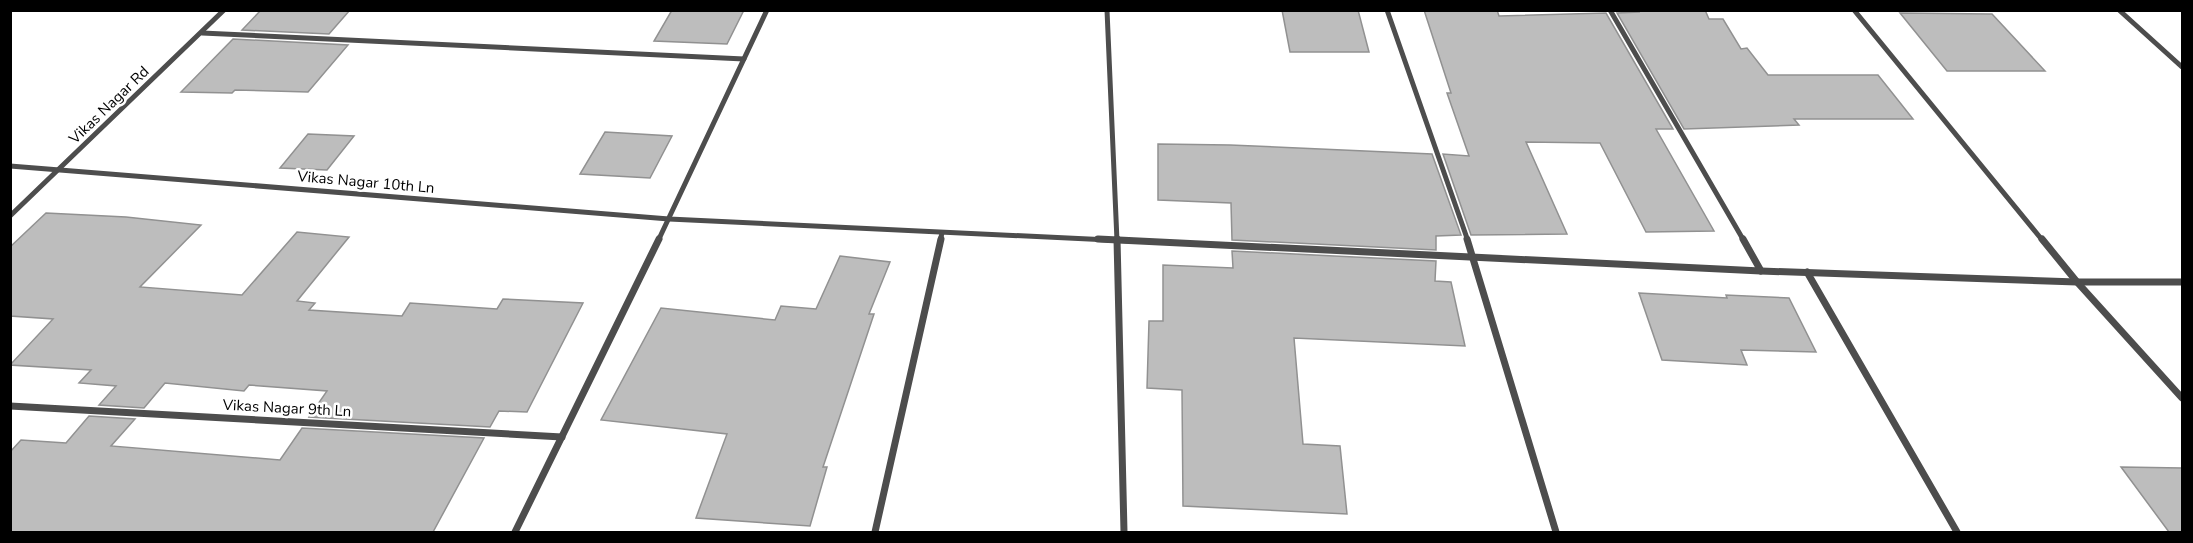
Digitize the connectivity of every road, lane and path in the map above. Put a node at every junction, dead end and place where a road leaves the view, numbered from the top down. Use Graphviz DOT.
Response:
graph roads {
  1 [pos="224,10"];
  2 [pos="767,10"];
  3 [pos="1107,10"];
  4 [pos="1388,10"];
  5 [pos="1610,10"];
  6 [pos="1854,10"];
  7 [pos="2119,10"];
  8 [pos="202,33"];
  9 [pos="744,59"];
  10 [pos="2182,67"];
  11 [pos="10,166"];
  12 [pos="60,169"];
  13 [pos="10,216"];
  14 [pos="669,219"];
  15 [pos="942,233"];
  16 [pos="1117,242"];
  17 [pos="1474,258"];
  18 [pos="1761,271"];
  19 [pos="1807,272"];
  20 [pos="2077,282"];
  21 [pos="2182,282"];
  22 [pos="2182,398"];
  23 [pos="10,406"];
  24 [pos="562,437"];
  25 [pos="515,532"];
  26 [pos="875,532"];
  27 [pos="1124,532"];
  28 [pos="1556,532"];
  29 [pos="1957,532"];
  1 -- 8 [label="street, Vikas Nagar Rd"];
  2 -- 9 [label="street"];
  3 -- 16 [label="street"];
  4 -- 17 [label="street"];
  5 -- 18 [label="street"];
  6 -- 20 [label="street"];
  7 -- 10 [label="street"];
  8 -- 9 [label="street"];
  8 -- 12 [label="street, Vikas Nagar Rd"];
  9 -- 14 [label="street"];
  11 -- 12 [label="street, Vikas Nagar 10th Ln"];
  12 -- 13 [label="street, Vikas Nagar Rd"];
  12 -- 14 [label="street, Vikas Nagar 10th Ln"];
  14 -- 15 [label="street, Vikas Nagar 10th Ln"];
  14 -- 24 [label="street"];
  15 -- 16 [label="street, Vikas Nagar 10th Ln"];
  15 -- 26 [label="street"];
  16 -- 17 [label="street, Vikas Nagar 10th Ln"];
  16 -- 27 [label="street"];
  17 -- 18 [label="street, Vikas Nagar 10th Ln"];
  17 -- 28 [label="street"];
  18 -- 19 [label="street, Vikas Nagar 10th Ln"];
  19 -- 20 [label="street, Vikas Nagar 10th Ln"];
  19 -- 29 [label="street"];
  20 -- 21 [label="street, Vikas Nagar 10th Ln"];
  20 -- 22 [label="street"];
  23 -- 24 [label="street, Vikas Nagar 9th Ln"];
  24 -- 25 [label="street"];
}
